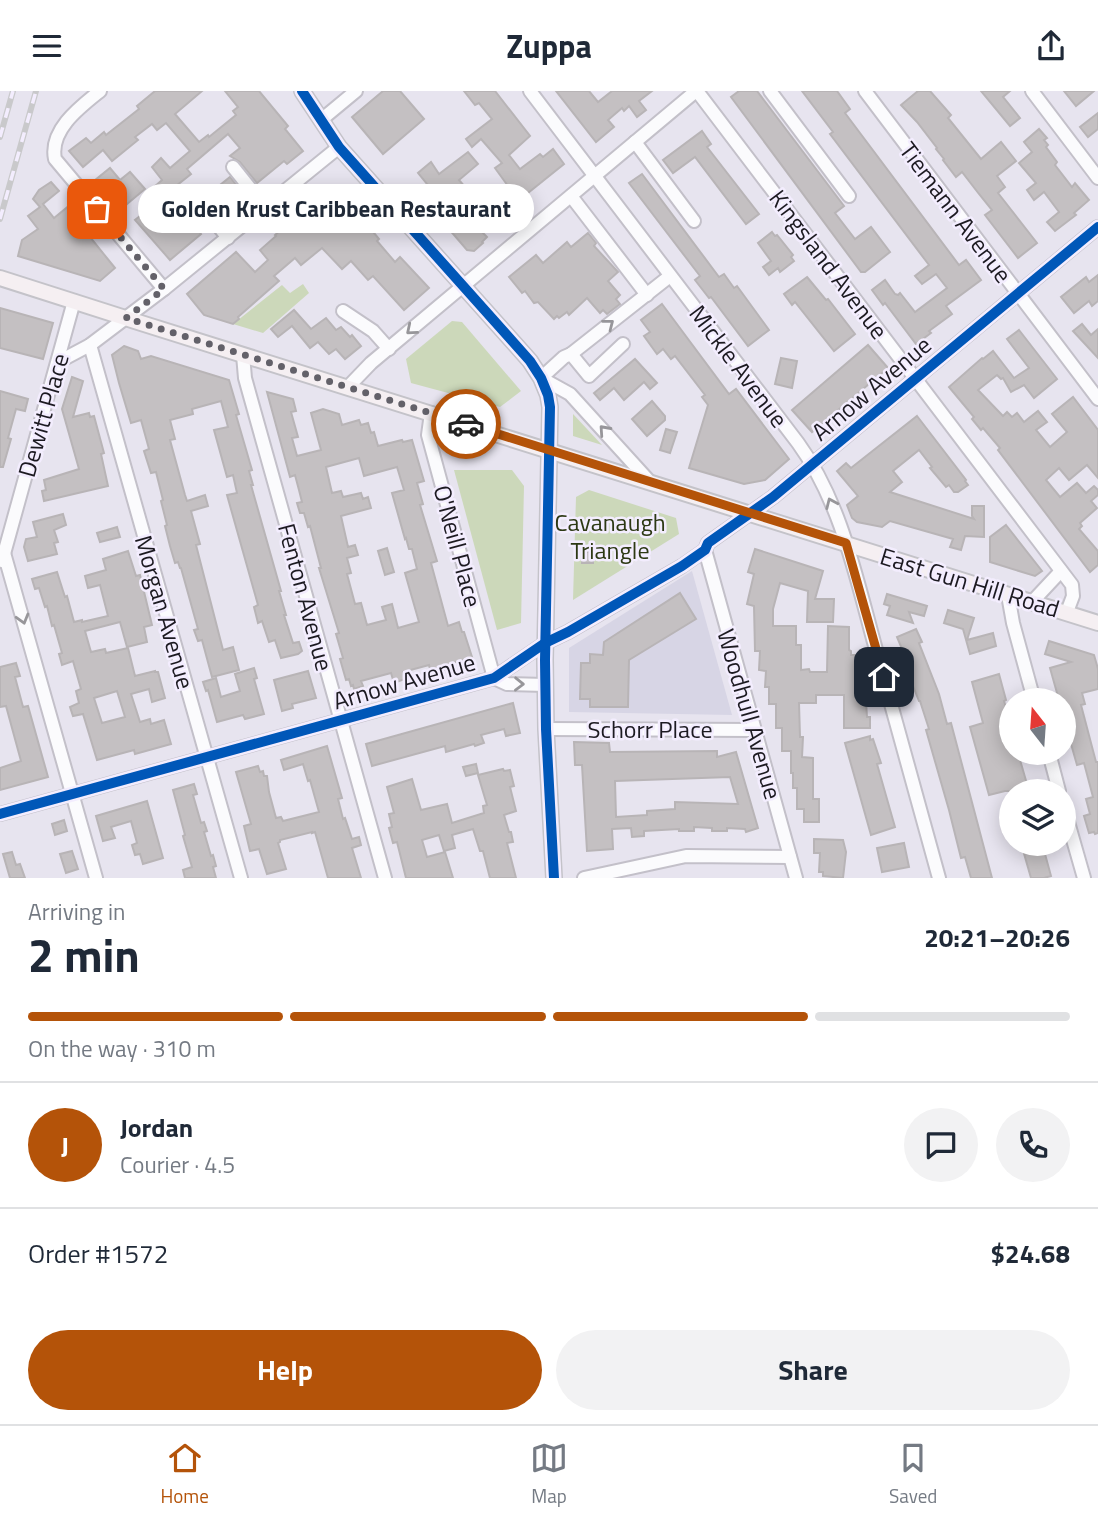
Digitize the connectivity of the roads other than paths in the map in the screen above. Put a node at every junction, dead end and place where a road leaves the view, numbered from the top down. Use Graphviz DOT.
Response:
graph roads {
  1 [pos="100,91"];
  2 [pos="356,91"];
  3 [pos="530,91"];
  4 [pos="697,91"];
  5 [pos="770,91"];
  6 [pos="865,91"];
  7 [pos="1032,91"];
  8 [pos="305,92"];
  9 [pos="321,120"];
  10 [pos="635,142"];
  11 [pos="339,147"];
  12 [pos="233,167"];
  13 [pos="595,176"];
  14 [pos="1098,178"];
  15 [pos="191,192"];
  16 [pos="572,196"];
  17 [pos="849,196"];
  18 [pos="265,207"];
  19 [pos="694,221"];
  20 [pos="1098,227"];
  21 [pos="228,238"];
  22 [pos="670,276"];
  23 [pos="0,278"];
  24 [pos="464,287"];
  25 [pos="164,289"];
  26 [pos="1018,294"];
  27 [pos="647,295"];
  28 [pos="74,301"];
  29 [pos="343,311"];
  30 [pos="126,318"];
  31 [pos="624,344"];
  32 [pos="90,345"];
  33 [pos="389,349"];
  34 [pos="571,354"];
  35 [pos="243,355"];
  36 [pos="58,362"];
  37 [pos="541,378"];
  38 [pos="916,378"];
  39 [pos="348,387"];
  40 [pos="1098,399"];
  41 [pos="431,413"];
  42 [pos="550,451"];
  43 [pos="812,464"];
  44 [pos="649,481"];
  45 [pos="750,513"];
  46 [pos="846,543"];
  47 [pos="705,550"];
  48 [pos="4,553"];
  49 [pos="0,569"];
  50 [pos="1061,571"];
  51 [pos="1008,594"];
  52 [pos="1032,602"];
  53 [pos="1067,613"];
  54 [pos="1098,622"];
  55 [pos="545,643"];
  56 [pos="494,678"];
  57 [pos="545,685"];
  58 [pos="1031,688"];
  59 [pos="341,720"];
  60 [pos="546,729"];
  61 [pos="754,730"];
  62 [pos="207,758"];
  63 [pos="73,795"];
  64 [pos="0,814"];
  65 [pos="1076,850"];
  66 [pos="790,857"];
  67 [pos="96,878"];
  68 [pos="240,878"];
  69 [pos="385,878"];
  70 [pos="554,878"];
  71 [pos="584,878"];
  72 [pos="796,878"];
  73 [pos="939,878"];
  74 [pos="1084,878"];
  1 -- 25 [label="street"];
  2 -- 9 [label="street"];
  3 -- 13 [label="street, Mickle Avenue"];
  4 -- 10 [label="street"];
  4 -- 38 [label="street, Kingsland Avenue"];
  5 -- 17 [label="street"];
  6 -- 26 [label="street, Tiemann Avenue"];
  7 -- 14 [label="street"];
  8 -- 9 [label="main road"];
  9 -- 11 [label="main road"];
  10 -- 13 [label="street"];
  10 -- 19 [label="street"];
  11 -- 18 [label="street"];
  11 -- 24 [label="main road"];
  12 -- 18 [label="street"];
  13 -- 16 [label="street"];
  13 -- 22 [label="street, Mickle Avenue"];
  15 -- 21 [label="street"];
  16 -- 24 [label="street"];
  16 -- 27 [label="street"];
  18 -- 21 [label="street"];
  20 -- 26 [label="street, Arnow Avenue"];
  21 -- 25 [label="street"];
  22 -- 27 [label="street"];
  22 -- 43 [label="street, Mickle Avenue"];
  23 -- 28 [label="main road, East Gun Hill Road"];
  24 -- 33 [label="street, one-way"];
  24 -- 37 [label="main road"];
  25 -- 30 [label="street"];
  26 -- 38 [label="street, Arnow Avenue"];
  26 -- 40 [label="street, Tiemann Avenue"];
  34 -- 27 [label="street, one-way"];
  28 -- 30 [label="main road, East Gun Hill Road"];
  28 -- 36 [label="street, Dewitt Place"];
  29 -- 33 [label="street"];
  30 -- 32 [label="street"];
  30 -- 35 [label="main road, East Gun Hill Road"];
  31 -- 34 [label="street"];
  32 -- 36 [label="street"];
  32 -- 62 [label="street, Morgan Avenue"];
  33 -- 39 [label="street"];
  34 -- 37 [label="street"];
  35 -- 39 [label="main road, East Gun Hill Road"];
  35 -- 59 [label="street, Fenton Avenue"];
  36 -- 48 [label="street, Dewitt Place"];
  37 -- 42 [label="main road"];
  44 -- 37 [label="street, one-way"];
  38 -- 43 [label="street, Arnow Avenue"];
  38 -- 50 [label="street, Kingsland Avenue"];
  39 -- 41 [label="main road, East Gun Hill Road"];
  41 -- 42 [label="main road, East Gun Hill Road"];
  41 -- 56 [label="street, O'Neill Place"];
  42 -- 44 [label="main road, East Gun Hill Road"];
  42 -- 55 [label="main road"];
  43 -- 45 [label="street, Arnow Avenue"];
  46 -- 43 [label="street, Mickle Avenue, one-way"];
  44 -- 45 [label="main road, East Gun Hill Road"];
  45 -- 46 [label="main road, East Gun Hill Road"];
  45 -- 47 [label="street, Arnow Avenue"];
  46 -- 51 [label="main road, East Gun Hill Road"];
  46 -- 73 [label="street, Mickle Avenue"];
  47 -- 55 [label="street, Arnow Avenue"];
  47 -- 61 [label="street, Woodhull Avenue"];
  48 -- 49 [label="street, Dewitt Place"];
  48 -- 63 [label="street, one-way"];
  50 -- 52 [label="street"];
  50 -- 53 [label="street, Kingsland Avenue"];
  51 -- 52 [label="main road, East Gun Hill Road"];
  51 -- 58 [label="street"];
  52 -- 53 [label="main road, East Gun Hill Road"];
  53 -- 54 [label="main road, East Gun Hill Road"];
  55 -- 56 [label="street, Arnow Avenue"];
  55 -- 57 [label="main road"];
  56 -- 57 [label="street, Arnow Avenue, one-way"];
  56 -- 59 [label="street, Arnow Avenue"];
  57 -- 60 [label="main road"];
  59 -- 62 [label="street, Arnow Avenue"];
  59 -- 69 [label="street, Fenton Avenue"];
  60 -- 61 [label="street, Schorr Place"];
  60 -- 70 [label="main road"];
  61 -- 66 [label="street, Woodhull Avenue"];
  62 -- 63 [label="street, Arnow Avenue"];
  62 -- 68 [label="street, Morgan Avenue"];
  63 -- 64 [label="street, Arnow Avenue"];
  63 -- 67 [label="street"];
  65 -- 74 [label="street"];
  66 -- 71 [label="street"];
  66 -- 72 [label="street, Woodhull Avenue"];
}
